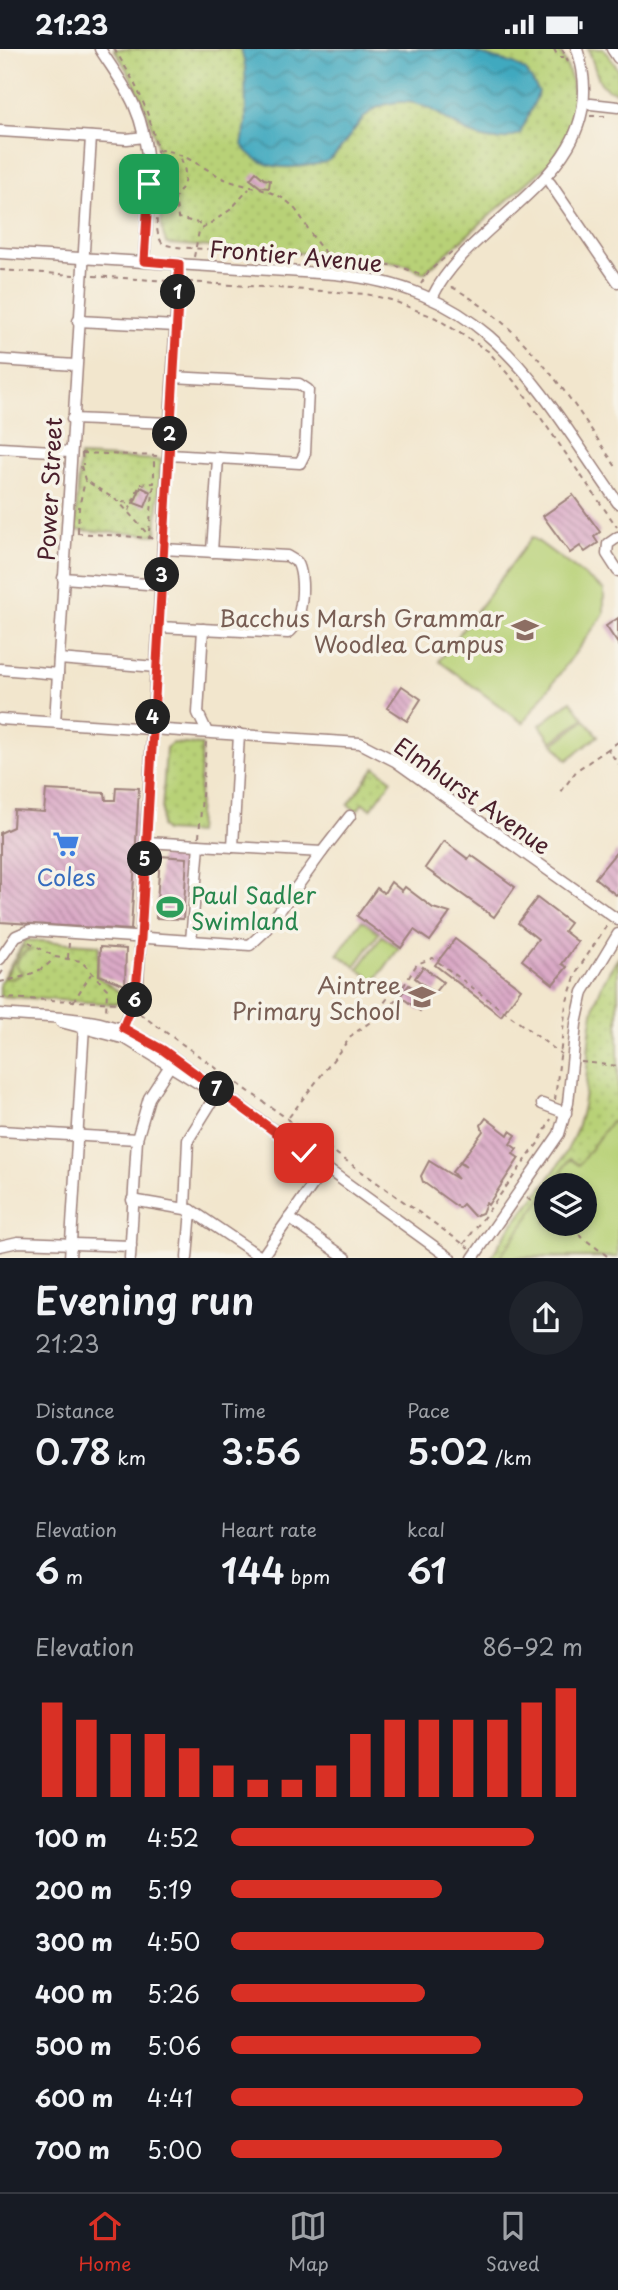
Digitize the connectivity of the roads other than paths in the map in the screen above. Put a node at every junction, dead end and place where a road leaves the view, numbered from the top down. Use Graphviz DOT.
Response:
graph roads {
  1 [pos="100,49"];
  2 [pos="577,49"];
  3 [pos="612,49"];
  4 [pos="618,58"];
  5 [pos="590,104"];
  6 [pos="616,111"];
  7 [pos="0,131"];
  8 [pos="91,137"];
  9 [pos="144,137"];
  10 [pos="550,183"];
  11 [pos="0,253"];
  12 [pos="81,258"];
  13 [pos="144,261"];
  14 [pos="179,264"];
  15 [pos="618,282"];
  16 [pos="432,298"];
  17 [pos="78,321"];
  18 [pos="176,326"];
  19 [pos="0,360"];
  20 [pos="75,365"];
  21 [pos="173,377"];
  22 [pos="72,419"];
  23 [pos="170,423"];
  24 [pos="0,448"];
  25 [pos="70,452"];
  26 [pos="169,455"];
  27 [pos="218,458"];
  28 [pos="618,503"];
  29 [pos="618,537"];
  30 [pos="163,549"];
  31 [pos="212,552"];
  32 [pos="618,571"];
  33 [pos="63,578"];
  34 [pos="161,585"];
  35 [pos="158,627"];
  36 [pos="203,629"];
  37 [pos="58,659"];
  38 [pos="156,667"];
  39 [pos="0,669"];
  40 [pos="58,674"];
  41 [pos="0,719"];
  42 [pos="55,722"];
  43 [pos="152,728"];
  44 [pos="207,732"];
  45 [pos="239,734"];
  46 [pos="350,816"];
  47 [pos="146,842"];
  48 [pos="199,845"];
  49 [pos="233,847"];
  50 [pos="322,852"];
  51 [pos="616,918"];
  52 [pos="618,934"];
  53 [pos="141,938"];
  54 [pos="191,941"];
  55 [pos="4,961"];
  56 [pos="0,1014"];
  57 [pos="40,1017"];
  58 [pos="84,1026"];
  59 [pos="121,1032"];
  60 [pos="173,1062"];
  61 [pos="218,1092"];
  62 [pos="542,1104"];
  63 [pos="566,1113"];
  64 [pos="0,1131"];
  65 [pos="78,1135"];
  66 [pos="137,1139"];
  67 [pos="324,1167"];
  68 [pos="132,1199"];
  69 [pos="188,1209"];
  70 [pos="289,1218"];
  71 [pos="71,1243"];
  72 [pos="0,1247"];
  73 [pos="131,1252"];
  74 [pos="444,1256"];
  75 [pos="474,1256"];
  76 [pos="262,1257"];
  77 [pos="70,1258"];
  78 [pos="187,1258"];
  79 [pos="346,1258"];
  1 -- 9 [label="street"];
  2 -- 5 [label="street"];
  3 -- 4 [label="street"];
  5 -- 6 [label="street"];
  5 -- 10 [label="street"];
  7 -- 8 [label="street"];
  8 -- 9 [label="street"];
  8 -- 12 [label="street, Power Street"];
  9 -- 13 [label="street"];
  10 -- 15 [label="street"];
  10 -- 16 [label="street"];
  11 -- 12 [label="street, Frontier Avenue"];
  12 -- 13 [label="street, Frontier Avenue"];
  12 -- 17 [label="street, Power Street"];
  13 -- 14 [label="street, Frontier Avenue"];
  14 -- 16 [label="street, Frontier Avenue"];
  14 -- 18 [label="street"];
  16 -- 28 [label="street, Frontier Avenue"];
  17 -- 18 [label="street"];
  17 -- 20 [label="street, Power Street"];
  18 -- 21 [label="street"];
  19 -- 20 [label="street"];
  20 -- 22 [label="street, Power Street"];
  21 -- 23 [label="street"];
  21 -- 27 [label="street"];
  22 -- 23 [label="street"];
  22 -- 25 [label="street, Power Street"];
  23 -- 26 [label="street"];
  24 -- 25 [label="street"];
  25 -- 33 [label="street, Power Street"];
  26 -- 27 [label="street"];
  26 -- 30 [label="street"];
  27 -- 31 [label="street"];
  29 -- 32 [label="street"];
  30 -- 31 [label="street"];
  30 -- 34 [label="street"];
  31 -- 36 [label="street"];
  33 -- 34 [label="street"];
  33 -- 37 [label="street, Power Street"];
  34 -- 35 [label="street"];
  35 -- 36 [label="street"];
  35 -- 38 [label="street"];
  36 -- 44 [label="street"];
  37 -- 38 [label="street"];
  37 -- 40 [label="street, Power Street"];
  38 -- 43 [label="street"];
  39 -- 40 [label="street"];
  40 -- 42 [label="street, Power Street"];
  41 -- 42 [label="street, Elmhurst Avenue"];
  42 -- 43 [label="street, Elmhurst Avenue"];
  43 -- 44 [label="street, Elmhurst Avenue"];
  43 -- 47 [label="street"];
  44 -- 45 [label="street, Elmhurst Avenue"];
  45 -- 49 [label="street"];
  45 -- 51 [label="street, Elmhurst Avenue"];
  46 -- 50 [label="street"];
  47 -- 48 [label="street"];
  47 -- 53 [label="street"];
  48 -- 49 [label="street"];
  48 -- 54 [label="street"];
  49 -- 50 [label="street"];
  50 -- 54 [label="street"];
  52 -- 63 [label="street"];
  53 -- 54 [label="street"];
  53 -- 55 [label="street"];
  53 -- 59 [label="street"];
  56 -- 57 [label="street"];
  57 -- 58 [label="street"];
  57 -- 59 [label="street"];
  58 -- 59 [label="street"];
  58 -- 65 [label="street"];
  59 -- 60 [label="street"];
  60 -- 61 [label="street"];
  60 -- 66 [label="street"];
  61 -- 67 [label="street"];
  61 -- 69 [label="street"];
  62 -- 63 [label="street"];
  63 -- 75 [label="street"];
  64 -- 65 [label="street"];
  65 -- 66 [label="street"];
  65 -- 71 [label="street"];
  66 -- 68 [label="street"];
  67 -- 70 [label="street"];
  67 -- 74 [label="street"];
  68 -- 69 [label="street"];
  68 -- 73 [label="street"];
  69 -- 76 [label="street"];
  69 -- 78 [label="street"];
  70 -- 76 [label="street"];
  70 -- 79 [label="street"];
  71 -- 72 [label="street"];
  71 -- 73 [label="street"];
  71 -- 77 [label="street"];
}
